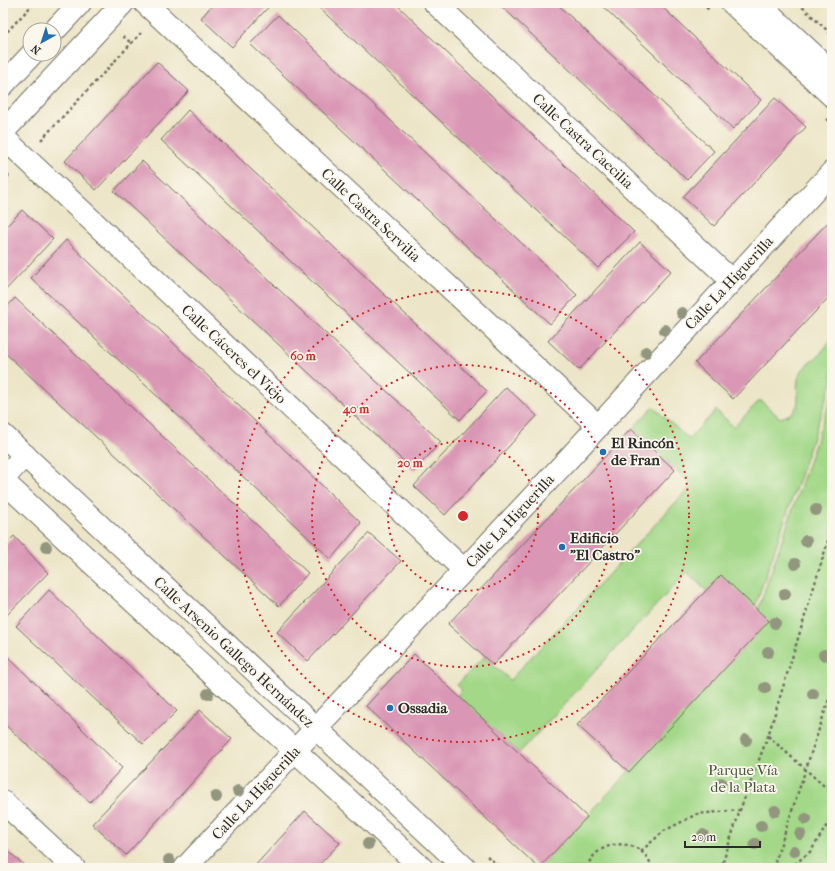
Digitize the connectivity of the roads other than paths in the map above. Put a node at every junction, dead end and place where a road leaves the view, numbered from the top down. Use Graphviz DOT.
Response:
graph roads {
  1 [pos="80,3"];
  2 [pos="124,3"];
  3 [pos="435,3"];
  4 [pos="732,3"];
  5 [pos="758,3"];
  6 [pos="151,9"];
  7 [pos="62,22"];
  8 [pos="25,62"];
  9 [pos="830,83"];
  10 [pos="3,85"];
  11 [pos="3,132"];
  12 [pos="3,137"];
  13 [pos="832,172"];
  14 [pos="731,280"];
  15 [pos="598,426"];
  16 [pos="3,435"];
  17 [pos="25,455"];
  18 [pos="3,480"];
  19 [pos="464,570"];
  20 [pos="316,729"];
  21 [pos="295,750"];
  22 [pos="3,802"];
  23 [pos="74,868"];
  24 [pos="185,868"];
  25 [pos="422,868"];
  26 [pos="465,868"];
  1 -- 7 [label="street"];
  2 -- 11 [label="street"];
  3 -- 14 [label="street, Calle Castra Caecilia"];
  4 -- 9 [label="street"];
  5 -- 9 [label="street"];
  6 -- 15 [label="street, Calle Castra Servilia"];
  8 -- 10 [label="street"];
  12 -- 19 [label="street, Calle Cáceres el Viejo"];
  13 -- 14 [label="street, Calle La Higuerilla"];
  14 -- 15 [label="street, Calle La Higuerilla"];
  15 -- 19 [label="street, Calle La Higuerilla"];
  16 -- 17 [label="street, Calle Arsenio Gallego Hernández"];
  17 -- 18 [label="street"];
  17 -- 20 [label="street, Calle Arsenio Gallego Hernández"];
  18 -- 21 [label="street, Calle Arsenio Gallego Hernández"];
  19 -- 20 [label="street, Calle La Higuerilla"];
  20 -- 21 [label="street, Calle La Higuerilla"];
  20 -- 26 [label="street, Calle Arsenio Gallego Hernández"];
  21 -- 24 [label="street, Calle La Higuerilla"];
  21 -- 25 [label="street, Calle Arsenio Gallego Hernández"];
  22 -- 23 [label="street"];
}
